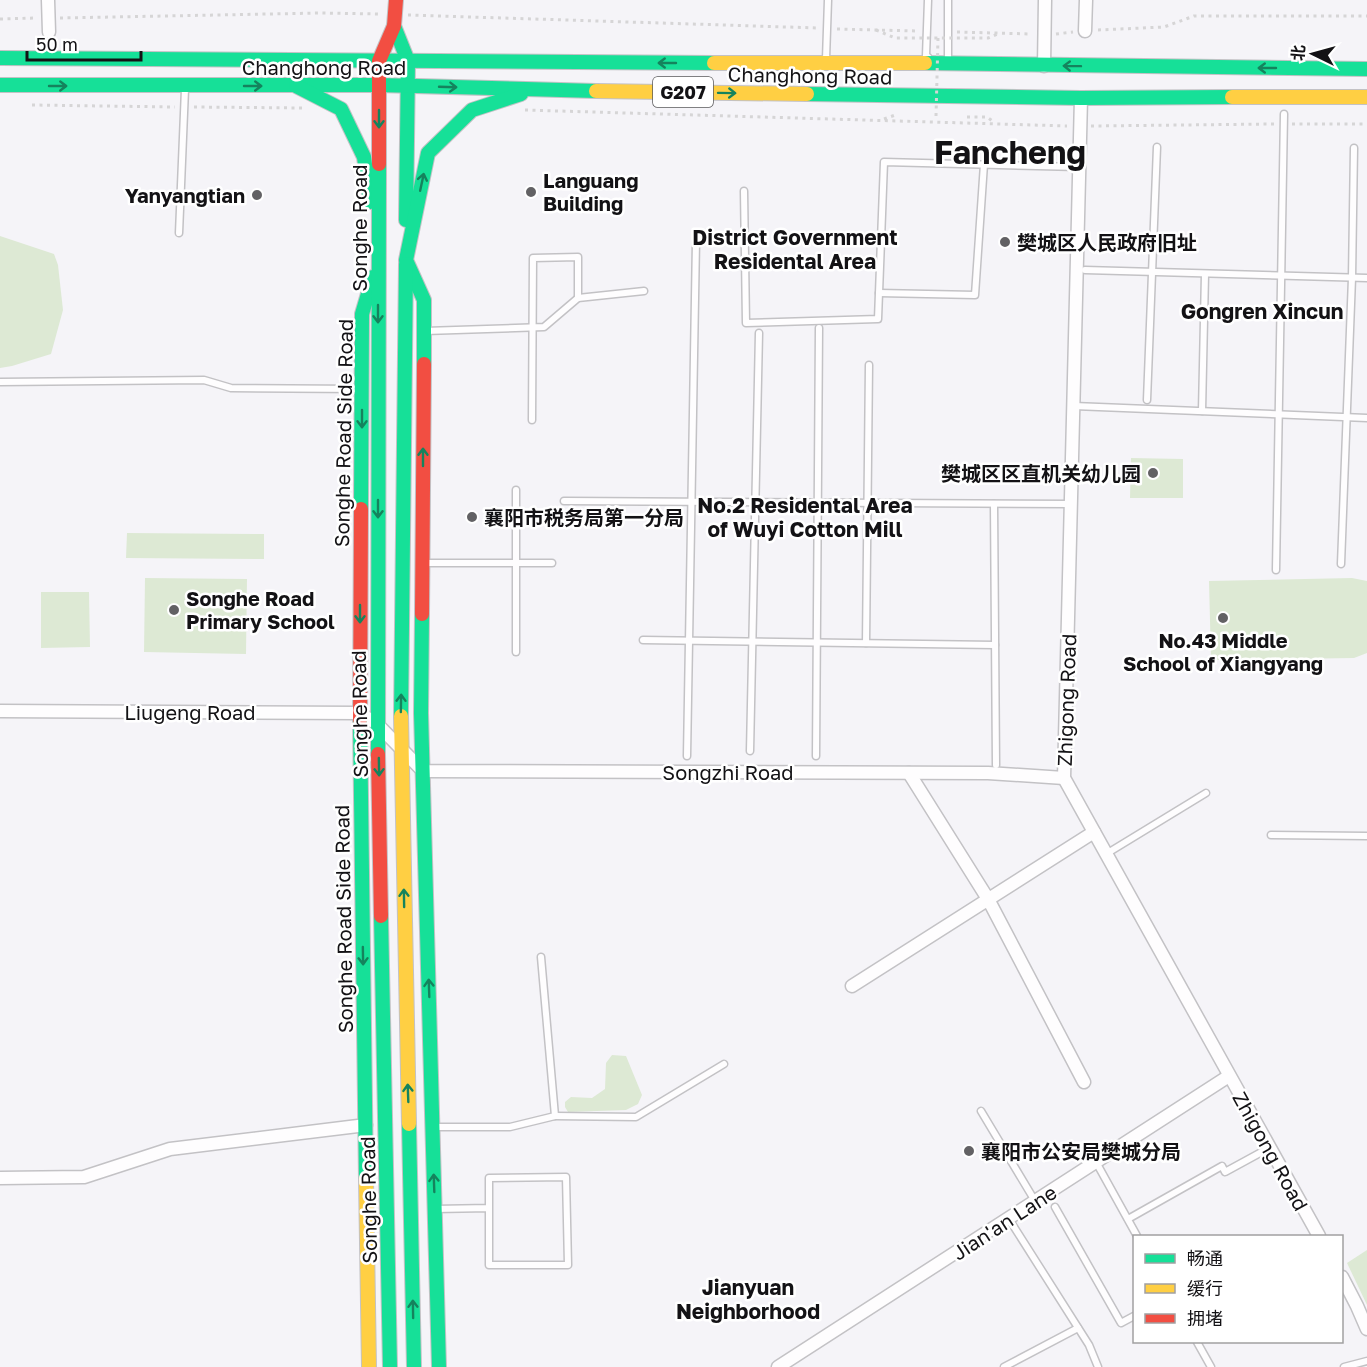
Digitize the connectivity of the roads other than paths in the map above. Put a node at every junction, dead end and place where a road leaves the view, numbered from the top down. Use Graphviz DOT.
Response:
graph roads {
  1 [pos="48,0"];
  2 [pos="396,0"];
  3 [pos="828,0"];
  4 [pos="928,0"];
  5 [pos="948,0"];
  6 [pos="1045,0"];
  7 [pos="1086,0"];
  8 [pos="394,21"];
  9 [pos="1085,31"];
  10 [pos="49,32"];
  11 [pos="0,58"];
  12 [pos="379,61"];
  13 [pos="408,62"];
  14 [pos="813,63"];
  15 [pos="942,63"];
  16 [pos="1044,66"];
  17 [pos="1367,69"];
  18 [pos="379,85"];
  19 [pos="0,86"];
  20 [pos="186,86"];
  21 [pos="296,86"];
  22 [pos="408,86"];
  23 [pos="534,90"];
  24 [pos="1367,97"];
  25 [pos="1081,98"];
  26 [pos="1284,114"];
  27 [pos="1157,147"];
  28 [pos="1354,148"];
  29 [pos="984,164"];
  30 [pos="1080,167"];
  31 [pos="744,191"];
  32 [pos="179,233"];
  33 [pos="696,241"];
  34 [pos="379,257"];
  35 [pos="406,260"];
  36 [pos="1085,270"];
  37 [pos="1153,272"];
  38 [pos="1205,274"];
  39 [pos="1281,276"];
  40 [pos="1352,278"];
  41 [pos="1367,278"];
  42 [pos="644,291"];
  43 [pos="879,293"];
  44 [pos="578,298"];
  45 [pos="533,327"];
  46 [pos="819,328"];
  47 [pos="424,331"];
  48 [pos="759,333"];
  49 [pos="869,365"];
  50 [pos="0,382"];
  51 [pos="362,389"];
  52 [pos="1147,400"];
  53 [pos="1074,406"];
  54 [pos="1202,411"];
  55 [pos="1279,414"];
  56 [pos="1346,417"];
  57 [pos="1367,418"];
  58 [pos="532,420"];
  59 [pos="516,490"];
  60 [pos="564,501"];
  61 [pos="692,502"];
  62 [pos="755,502"];
  63 [pos="817,503"];
  64 [pos="868,503"];
  65 [pos="994,504"];
  66 [pos="1071,504"];
  67 [pos="361,540"];
  68 [pos="378,540"];
  69 [pos="552,562"];
  70 [pos="422,563"];
  71 [pos="517,563"];
  72 [pos="1341,564"];
  73 [pos="1276,570"];
  74 [pos="643,640"];
  75 [pos="689,640"];
  76 [pos="753,642"];
  77 [pos="817,642"];
  78 [pos="866,643"];
  79 [pos="995,645"];
  80 [pos="516,652"];
  81 [pos="0,711"];
  82 [pos="360,713"];
  83 [pos="377,724"];
  84 [pos="401,748"];
  85 [pos="750,751"];
  86 [pos="687,756"];
  87 [pos="816,756"];
  88 [pos="996,765"];
  89 [pos="423,771"];
  90 [pos="909,773"];
  91 [pos="1064,778"];
  92 [pos="1206,793"];
  93 [pos="1094,832"];
  94 [pos="1272,835"];
  95 [pos="1367,836"];
  96 [pos="1106,854"];
  97 [pos="988,899"];
  98 [pos="541,957"];
  99 [pos="852,986"];
  100 [pos="383,1014"];
  101 [pos="364,1016"];
  102 [pos="429,1016"];
  103 [pos="406,1018"];
  104 [pos="723,1064"];
  105 [pos="1229,1076"];
  106 [pos="1084,1082"];
  107 [pos="981,1111"];
  108 [pos="555,1116"];
  109 [pos="366,1125"];
  110 [pos="386,1125"];
  111 [pos="409,1127"];
  112 [pos="432,1127"];
  113 [pos="1269,1148"];
  114 [pos="1096,1162"];
  115 [pos="0,1178"];
  116 [pos="1035,1201"];
  117 [pos="1055,1207"];
  118 [pos="489,1208"];
  119 [pos="435,1209"];
  120 [pos="1009,1219"];
  121 [pos="1128,1219"];
  122 [pos="1136,1235"];
  123 [pos="1318,1235"];
  124 [pos="1343,1280"];
  125 [pos="1133,1317"];
  126 [pos="1078,1328"];
  127 [pos="1367,1328"];
  128 [pos="1198,1343"];
  129 [pos="1367,1361"];
  130 [pos="369,1367"];
  131 [pos="390,1367"];
  132 [pos="414,1367"];
  133 [pos="439,1367"];
  134 [pos="778,1367"];
  135 [pos="1004,1367"];
  136 [pos="1098,1367"];
  137 [pos="1211,1367"];
  138 [pos="1344,1367"];
  1 -- 10 [label="street"];
  2 -- 8 [label="main road"];
  3 -- 14 [label="lane"];
  4 -- 15 [label="lane"];
  5 -- 15 [label="lane"];
  6 -- 16 [label="street"];
  7 -- 9 [label="street"];
  8 -- 12 [label="main road"];
  8 -- 13 [label="main road"];
  11 -- 12 [label="main road, Changhong Road / G207"];
  12 -- 13 [label="main road, Changhong Road / G207"];
  12 -- 18 [label="main road, Songhe Road"];
  14 -- 13 [label="main road, Changhong Road / G207, one-way"];
  13 -- 22 [label="main road, Songhe Road"];
  14 -- 15 [label="main road, Changhong Road / G207"];
  15 -- 16 [label="main road, Changhong Road / G207"];
  17 -- 16 [label="main road, Changhong Road / G207, one-way"];
  18 -- 21 [label="main road, Changhong Road / G207"];
  18 -- 22 [label="main road, Changhong Road / G207"];
  18 -- 34 [label="main road, Songhe Road, one-way"];
  19 -- 20 [label="main road, Changhong Road / G207, one-way"];
  20 -- 21 [label="main road, Changhong Road / G207, one-way"];
  20 -- 32 [label="lane"];
  21 -- 34 [label="main road"];
  22 -- 23 [label="main road, Changhong Road / G207, one-way"];
  22 -- 35 [label="main road, Songhe Road"];
  23 -- 25 [label="main road, Changhong Road / G207, one-way"];
  35 -- 23 [label="main road, one-way"];
  24 -- 25 [label="main road, Changhong Road / G207"];
  25 -- 30 [label="street, Zhigong Road"];
  26 -- 39 [label="lane"];
  27 -- 37 [label="lane"];
  28 -- 40 [label="lane"];
  29 -- 30 [label="lane"];
  29 -- 43 [label="lane"];
  29 -- 43 [label="lane"];
  30 -- 53 [label="street, Zhigong Road"];
  31 -- 43 [label="lane"];
  33 -- 61 [label="lane"];
  34 -- 51 [label="main road, Songhe Road Side Road"];
  34 -- 68 [label="main road, Songhe Road, one-way"];
  35 -- 47 [label="main road"];
  84 -- 35 [label="main road, Songhe Road, one-way"];
  36 -- 37 [label="lane"];
  37 -- 38 [label="lane"];
  37 -- 52 [label="lane"];
  38 -- 39 [label="lane"];
  38 -- 54 [label="lane"];
  39 -- 40 [label="lane"];
  39 -- 55 [label="lane"];
  40 -- 41 [label="lane"];
  40 -- 56 [label="lane"];
  42 -- 44 [label="lane"];
  44 -- 45 [label="lane"];
  44 -- 45 [label="lane"];
  45 -- 47 [label="lane"];
  45 -- 58 [label="lane"];
  46 -- 63 [label="lane"];
  70 -- 47 [label="main road, one-way"];
  48 -- 62 [label="lane"];
  49 -- 64 [label="lane"];
  50 -- 51 [label="lane"];
  51 -- 67 [label="main road, Songhe Road Side Road, one-way"];
  53 -- 54 [label="lane"];
  53 -- 66 [label="street, Zhigong Road"];
  54 -- 55 [label="lane"];
  55 -- 56 [label="lane"];
  55 -- 73 [label="lane"];
  56 -- 57 [label="lane"];
  56 -- 72 [label="lane"];
  59 -- 71 [label="lane"];
  60 -- 61 [label="lane"];
  61 -- 62 [label="lane"];
  61 -- 75 [label="lane"];
  62 -- 63 [label="lane"];
  62 -- 76 [label="lane"];
  63 -- 64 [label="lane"];
  63 -- 77 [label="lane"];
  64 -- 65 [label="lane"];
  64 -- 78 [label="lane"];
  65 -- 66 [label="lane"];
  65 -- 79 [label="lane"];
  66 -- 91 [label="street, Zhigong Road"];
  67 -- 68 [label="main road"];
  67 -- 82 [label="main road, Songhe Road Side Road, one-way"];
  68 -- 83 [label="main road, Songhe Road"];
  69 -- 71 [label="lane"];
  70 -- 71 [label="lane"];
  70 -- 89 [label="main road"];
  71 -- 80 [label="lane"];
  74 -- 75 [label="lane"];
  75 -- 76 [label="lane"];
  75 -- 86 [label="lane"];
  76 -- 77 [label="lane"];
  76 -- 85 [label="lane"];
  77 -- 78 [label="lane"];
  77 -- 87 [label="lane"];
  78 -- 79 [label="lane"];
  79 -- 88 [label="lane"];
  81 -- 82 [label="street, Liugeng Road"];
  82 -- 83 [label="street"];
  82 -- 101 [label="main road, Songhe Road Side Road, one-way"];
  83 -- 84 [label="street"];
  83 -- 100 [label="main road, Songhe Road, one-way"];
  84 -- 89 [label="street"];
  103 -- 84 [label="main road, Songhe Road, one-way"];
  89 -- 90 [label="street, Songzhi Road"];
  102 -- 89 [label="main road, one-way"];
  90 -- 91 [label="street, Songzhi Road"];
  90 -- 97 [label="street"];
  91 -- 93 [label="street, Zhigong Road"];
  92 -- 96 [label="lane"];
  93 -- 96 [label="street, Zhigong Road"];
  93 -- 97 [label="street"];
  94 -- 95 [label="lane"];
  96 -- 105 [label="street, Zhigong Road"];
  97 -- 99 [label="street"];
  97 -- 106 [label="street"];
  98 -- 108 [label="lane"];
  100 -- 101 [label="main road"];
  100 -- 110 [label="main road, Songhe Road"];
  101 -- 109 [label="main road, Songhe Road Side Road"];
  102 -- 103 [label="main road"];
  102 -- 112 [label="main road"];
  111 -- 103 [label="main road, Songhe Road, one-way"];
  104 -- 108 [label="lane"];
  105 -- 113 [label="street, Zhigong Road"];
  105 -- 114 [label="street, Jian'an Lane"];
  107 -- 116 [label="lane"];
  108 -- 112 [label="lane"];
  109 -- 110 [label="main road"];
  109 -- 115 [label="street"];
  109 -- 130 [label="main road, Songhe Road Side Road"];
  110 -- 131 [label="main road, Songhe Road"];
  111 -- 112 [label="main road"];
  132 -- 111 [label="main road, Songhe Road, one-way"];
  119 -- 112 [label="main road, one-way"];
  113 -- 121 [label="lane"];
  113 -- 123 [label="street, Zhigong Road"];
  114 -- 116 [label="street, Jian'an Lane"];
  114 -- 121 [label="lane"];
  116 -- 120 [label="street, Jian'an Lane"];
  117 -- 125 [label="lane"];
  118 -- 118 [label="lane"];
  118 -- 119 [label="lane"];
  119 -- 133 [label="main road"];
  120 -- 126 [label="lane"];
  120 -- 134 [label="street, Jian'an Lane"];
  121 -- 122 [label="lane"];
  124 -- 127 [label="street"];
  126 -- 135 [label="lane"];
  126 -- 136 [label="lane"];
  128 -- 137 [label="lane"];
  129 -- 138 [label="lane"];
}
